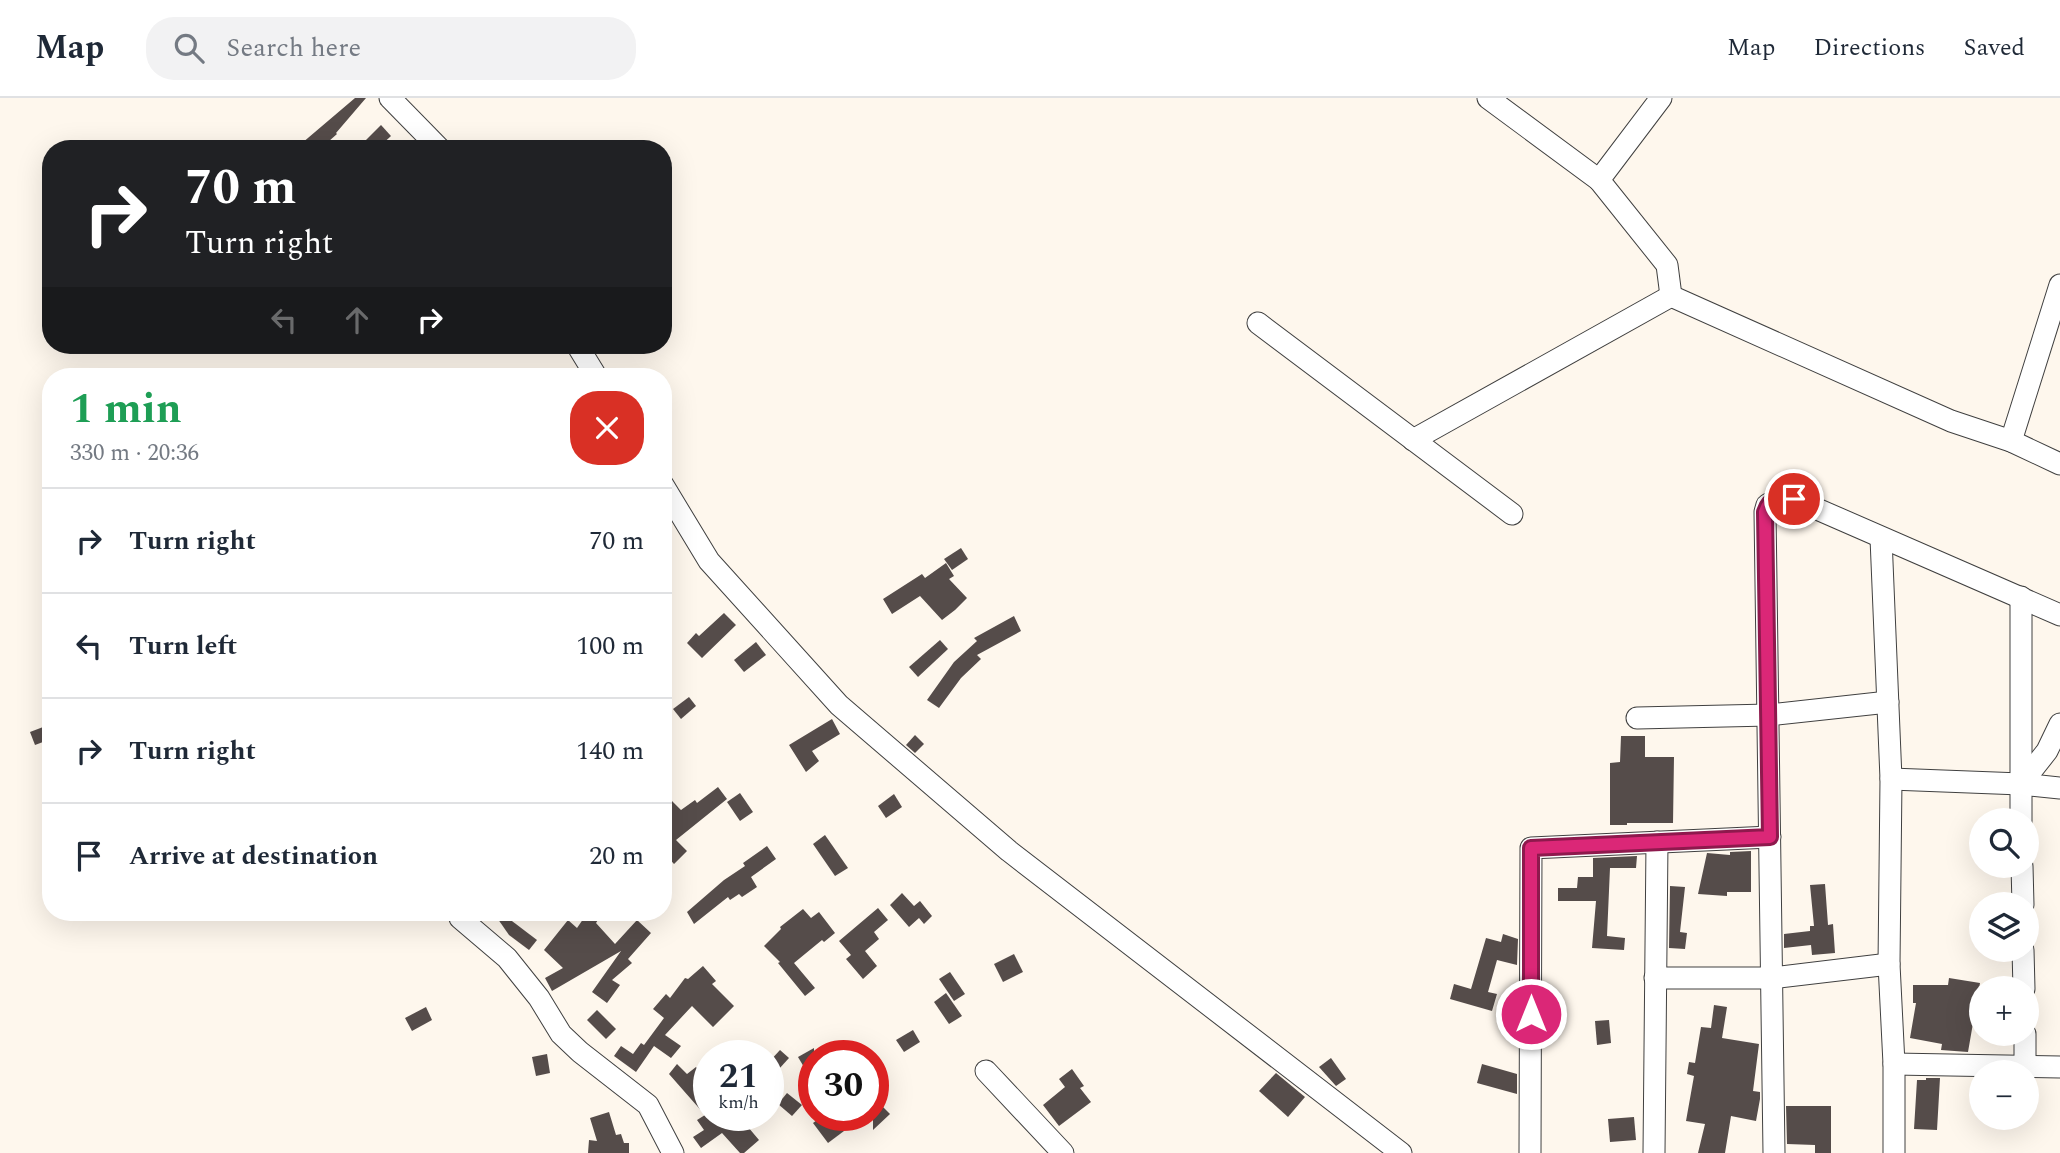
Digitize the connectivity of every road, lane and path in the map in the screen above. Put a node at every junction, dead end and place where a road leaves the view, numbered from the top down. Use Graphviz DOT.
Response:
graph roads {
  1 [pos="390,98"];
  2 [pos="1488,98"];
  3 [pos="1661,98"];
  4 [pos="431,140"];
  5 [pos="1600,180"];
  6 [pos="2060,285"];
  7 [pos="1671,296"];
  8 [pos="2056,315"];
  9 [pos="1258,323"];
  10 [pos="1413,440"];
  11 [pos="2011,442"];
  12 [pos="2060,464"];
  13 [pos="672,500"];
  14 [pos="1512,514"];
  15 [pos="1881,538"];
  16 [pos="2021,597"];
  17 [pos="2060,615"];
  18 [pos="1888,702"];
  19 [pos="1769,715"];
  20 [pos="1637,718"];
  21 [pos="2060,724"];
  22 [pos="1891,779"];
  23 [pos="2021,784"];
  24 [pos="2060,788"];
  25 [pos="2021,808"];
  26 [pos="1770,837"];
  27 [pos="1657,842"];
  28 [pos="464,921"];
  29 [pos="1889,964"];
  30 [pos="1655,978"];
  31 [pos="1772,978"];
  32 [pos="1894,1064"];
  33 [pos="1969,1065"];
  34 [pos="2039,1066"];
  35 [pos="2060,1067"];
  36 [pos="986,1071"];
  37 [pos="673,1153"];
  38 [pos="1063,1153"];
  39 [pos="1401,1153"];
  40 [pos="1531,1153"];
  41 [pos="1654,1153"];
  42 [pos="1774,1153"];
  43 [pos="1894,1153"];
  1 -- 4 [label="street"];
  2 -- 5 [label="street"];
  3 -- 5 [label="street"];
  5 -- 7 [label="street"];
  6 -- 8 [label="street"];
  7 -- 10 [label="street"];
  7 -- 11 [label="street"];
  8 -- 11 [label="street"];
  9 -- 10 [label="street"];
  10 -- 14 [label="street"];
  11 -- 12 [label="street"];
  13 -- 39 [label="street"];
  15 -- 16 [label="street"];
  15 -- 18 [label="street"];
  15 -- 19 [label="street"];
  16 -- 17 [label="street"];
  16 -- 23 [label="street"];
  18 -- 19 [label="street"];
  18 -- 22 [label="street"];
  19 -- 20 [label="street"];
  19 -- 26 [label="street"];
  21 -- 23 [label="street"];
  22 -- 23 [label="street"];
  22 -- 29 [label="street"];
  23 -- 24 [label="street"];
  23 -- 25 [label="street"];
  26 -- 27 [label="street"];
  26 -- 31 [label="street"];
  27 -- 30 [label="street"];
  27 -- 40 [label="street"];
  28 -- 37 [label="street"];
  29 -- 31 [label="street"];
  29 -- 32 [label="street"];
  30 -- 31 [label="street"];
  30 -- 41 [label="street"];
  31 -- 42 [label="street"];
  32 -- 33 [label="street"];
  32 -- 43 [label="street"];
  34 -- 35 [label="street"];
  36 -- 38 [label="street"];
}
